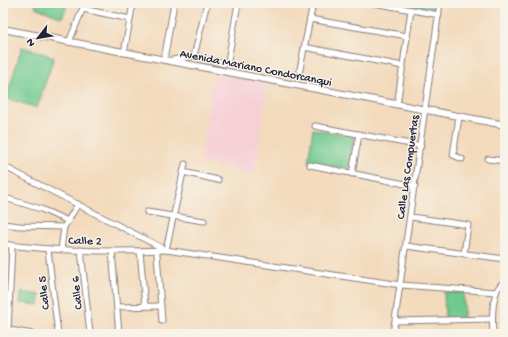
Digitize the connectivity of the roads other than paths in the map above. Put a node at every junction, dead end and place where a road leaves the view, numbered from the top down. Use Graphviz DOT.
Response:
graph roads {
  1 [pos="5,3"];
  2 [pos="85,3"];
  3 [pos="133,3"];
  4 [pos="174,3"];
  5 [pos="206,3"];
  6 [pos="238,3"];
  7 [pos="313,3"];
  8 [pos="374,3"];
  9 [pos="440,3"];
  10 [pos="3,7"];
  11 [pos="83,9"];
  12 [pos="411,10"];
  13 [pos="439,15"];
  14 [pos="130,19"];
  15 [pos="310,19"];
  16 [pos="3,29"];
  17 [pos="407,36"];
  18 [pos="69,42"];
  19 [pos="304,47"];
  20 [pos="124,53"];
  21 [pos="194,56"];
  22 [pos="166,61"];
  23 [pos="403,66"];
  24 [pos="299,74"];
  25 [pos="397,105"];
  26 [pos="425,111"];
  27 [pos="459,117"];
  28 [pos="505,125"];
  29 [pos="315,126"];
  30 [pos="359,134"];
  31 [pos="421,146"];
  32 [pos="462,159"];
  33 [pos="488,159"];
  34 [pos="505,161"];
  35 [pos="185,164"];
  36 [pos="310,165"];
  37 [pos="3,166"];
  38 [pos="183,172"];
  39 [pos="352,174"];
  40 [pos="218,180"];
  41 [pos="415,186"];
  42 [pos="5,198"];
  43 [pos="78,204"];
  44 [pos="147,212"];
  45 [pos="174,216"];
  46 [pos="410,217"];
  47 [pos="68,221"];
  48 [pos="204,221"];
  49 [pos="3,224"];
  50 [pos="64,227"];
  51 [pos="3,244"];
  52 [pos="12,246"];
  53 [pos="406,246"];
  54 [pos="48,250"];
  55 [pos="61,250"];
  56 [pos="81,250"];
  57 [pos="166,250"];
  58 [pos="112,251"];
  59 [pos="140,251"];
  60 [pos="157,254"];
  61 [pos="464,254"];
  62 [pos="505,259"];
  63 [pos="505,282"];
  64 [pos="401,285"];
  65 [pos="496,292"];
  66 [pos="145,306"];
  67 [pos="161,306"];
  68 [pos="117,307"];
  69 [pos="492,319"];
  70 [pos="162,321"];
  71 [pos="396,321"];
  72 [pos="5,330"];
  73 [pos="33,334"];
  74 [pos="58,334"];
  75 [pos="90,334"];
  76 [pos="119,334"];
  77 [pos="393,334"];
  78 [pos="493,334"];
  1 -- 10 [label="street"];
  2 -- 11 [label="street"];
  3 -- 14 [label="street"];
  4 -- 22 [label="street"];
  5 -- 21 [label="street"];
  6 -- 21 [label="street"];
  7 -- 15 [label="street"];
  8 -- 12 [label="street"];
  9 -- 13 [label="street, Calle Las Compuertas"];
  11 -- 14 [label="street"];
  11 -- 18 [label="street"];
  12 -- 13 [label="street"];
  12 -- 17 [label="street"];
  13 -- 26 [label="street, Calle Las Compuertas"];
  14 -- 20 [label="street"];
  15 -- 17 [label="street"];
  15 -- 19 [label="street"];
  16 -- 18 [label="street, Avenida Mariano Condorcanqui"];
  17 -- 23 [label="street"];
  18 -- 20 [label="street, Avenida Mariano Condorcanqui"];
  19 -- 23 [label="street"];
  19 -- 24 [label="street"];
  20 -- 22 [label="street, Avenida Mariano Condorcanqui"];
  21 -- 22 [label="street"];
  22 -- 25 [label="street, Avenida Mariano Condorcanqui"];
  23 -- 25 [label="street"];
  25 -- 26 [label="street, Avenida Mariano Condorcanqui"];
  26 -- 27 [label="street, Avenida Mariano Condorcanqui"];
  26 -- 31 [label="street, Calle Las Compuertas"];
  27 -- 28 [label="street, Avenida Mariano Condorcanqui"];
  27 -- 32 [label="street"];
  29 -- 30 [label="street"];
  30 -- 31 [label="street"];
  30 -- 39 [label="street"];
  31 -- 41 [label="street, Calle Las Compuertas"];
  33 -- 34 [label="street"];
  35 -- 38 [label="street"];
  36 -- 39 [label="street"];
  37 -- 43 [label="street"];
  38 -- 40 [label="street"];
  38 -- 45 [label="street"];
  39 -- 41 [label="street"];
  41 -- 46 [label="street, Calle Las Compuertas"];
  42 -- 47 [label="street"];
  43 -- 47 [label="street"];
  43 -- 57 [label="street"];
  44 -- 45 [label="street"];
  45 -- 48 [label="street"];
  45 -- 57 [label="street"];
  46 -- 53 [label="street, Calle Las Compuertas"];
  46 -- 61 [label="street"];
  47 -- 50 [label="street"];
  49 -- 50 [label="street"];
  50 -- 55 [label="street"];
  51 -- 52 [label="street, Calle 2"];
  52 -- 54 [label="street, Calle 2"];
  52 -- 72 [label="street"];
  53 -- 61 [label="street"];
  53 -- 64 [label="street, Calle Las Compuertas"];
  54 -- 55 [label="street, Calle 2"];
  54 -- 74 [label="street, Calle 5"];
  55 -- 56 [label="street, Calle 2"];
  56 -- 58 [label="street, Calle 2"];
  56 -- 75 [label="street, Calle 6"];
  57 -- 59 [label="street, Calle 2"];
  57 -- 64 [label="street"];
  58 -- 59 [label="street, Calle 2"];
  58 -- 68 [label="street"];
  59 -- 66 [label="street"];
  60 -- 67 [label="street"];
  61 -- 62 [label="street"];
  63 -- 65 [label="street"];
  64 -- 65 [label="street"];
  64 -- 71 [label="street, Calle Las Compuertas"];
  65 -- 69 [label="street"];
  66 -- 67 [label="street"];
  66 -- 68 [label="street"];
  67 -- 70 [label="street"];
  68 -- 76 [label="street"];
  69 -- 71 [label="street"];
  69 -- 78 [label="street"];
  71 -- 77 [label="street, Calle Las Compuertas"];
  72 -- 73 [label="street"];
}
